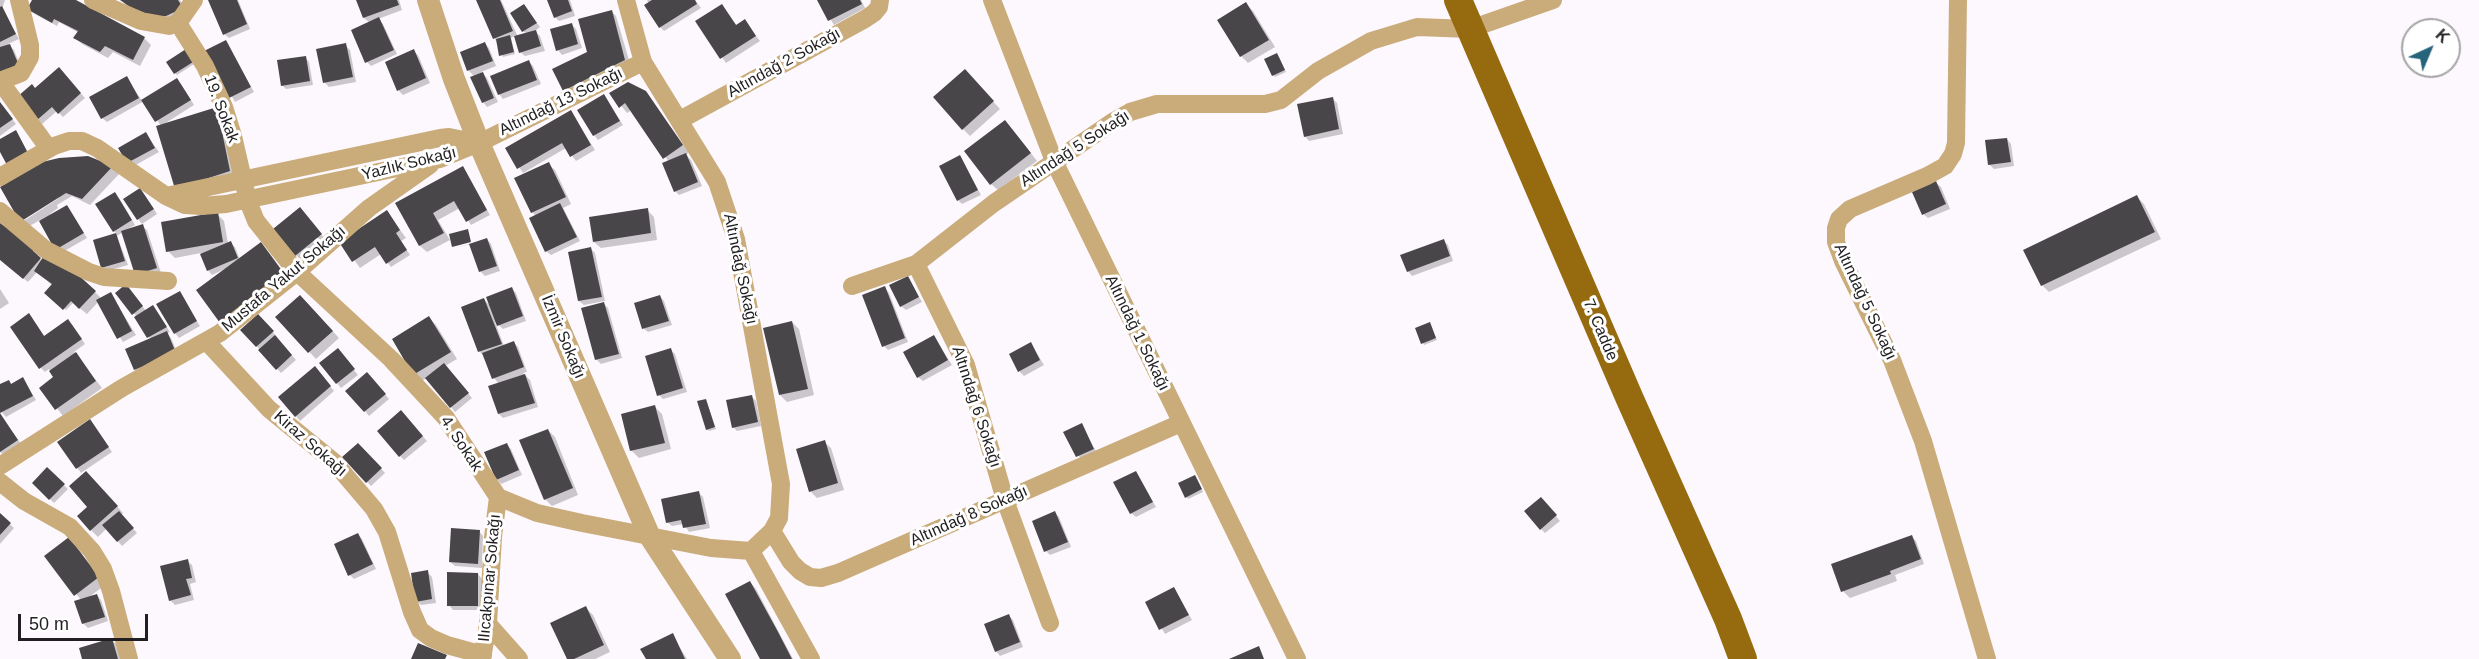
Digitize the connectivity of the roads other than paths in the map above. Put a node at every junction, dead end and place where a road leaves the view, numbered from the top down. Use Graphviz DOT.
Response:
graph roads {
  1 [pos="19,0"];
  2 [pos="93,0"];
  3 [pos="194,0"];
  4 [pos="428,0"];
  5 [pos="626,0"];
  6 [pos="880,0"];
  7 [pos="992,0"];
  8 [pos="1458,0"];
  9 [pos="1553,0"];
  10 [pos="1958,0"];
  11 [pos="178,23"];
  12 [pos="1470,29"];
  13 [pos="643,62"];
  14 [pos="0,81"];
  15 [pos="680,120"];
  16 [pos="479,143"];
  17 [pos="49,148"];
  18 [pos="440,159"];
  19 [pos="1054,161"];
  20 [pos="0,177"];
  21 [pos="243,179"];
  22 [pos="166,196"];
  23 [pos="248,201"];
  24 [pos="0,211"];
  25 [pos="916,264"];
  26 [pos="297,272"];
  27 [pos="168,281"];
  28 [pos="852,286"];
  29 [pos="207,342"];
  30 [pos="1181,423"];
  31 [pos="0,466"];
  32 [pos="0,482"];
  33 [pos="498,497"];
  34 [pos="1005,500"];
  35 [pos="772,531"];
  36 [pos="649,535"];
  37 [pos="752,550"];
  38 [pos="1050,622"];
  39 [pos="488,624"];
  40 [pos="482,657"];
  41 [pos="129,659"];
  42 [pos="519,659"];
  43 [pos="730,659"];
  44 [pos="811,659"];
  45 [pos="1297,659"];
  46 [pos="1743,659"];
  47 [pos="1986,659"];
  1 -- 14 [label="street"];
  2 -- 11 [label="street"];
  3 -- 11 [label="street"];
  4 -- 16 [label="street, İzmir Sokağı"];
  5 -- 13 [label="street, Altındağ Sokağı"];
  6 -- 15 [label="street, Altındağ 2 Sokağı"];
  7 -- 19 [label="street, Altındağ 1 Sokağı"];
  8 -- 12 [label="main road, 7. Cadde"];
  9 -- 12 [label="street, Altındağ 5 Sokağı"];
  10 -- 47 [label="street, Altındağ 5 Sokağı"];
  11 -- 21 [label="street, 19. Sokak"];
  12 -- 19 [label="street, Altındağ 5 Sokağı"];
  12 -- 46 [label="main road, 7. Cadde"];
  13 -- 15 [label="street, Altındağ Sokağı"];
  13 -- 16 [label="street, Altındağ 13 Sokağı"];
  14 -- 17 [label="street"];
  15 -- 35 [label="street, Altındağ Sokağı"];
  16 -- 18 [label="street, Yazlık Sokağı"];
  16 -- 21 [label="street, Yazlık Sokağı"];
  16 -- 36 [label="street, İzmir Sokağı"];
  17 -- 20 [label="street, Yazlık Sokağı"];
  17 -- 22 [label="street, Yazlık Sokağı"];
  18 -- 23 [label="street, Yazlık Sokağı"];
  18 -- 26 [label="street, Mustafa Yakut Sokağı"];
  19 -- 25 [label="street, Altındağ 5 Sokağı"];
  19 -- 30 [label="street, Altındağ 1 Sokağı"];
  21 -- 22 [label="street, Yazlık Sokağı"];
  21 -- 23 [label="street, 19. Sokak"];
  22 -- 23 [label="street, Yazlık Sokağı"];
  23 -- 26 [label="street, 4. Sokak"];
  24 -- 27 [label="street"];
  25 -- 28 [label="street, Altındağ 5 Sokağı"];
  25 -- 34 [label="street, Altındağ 6 Sokağı"];
  26 -- 29 [label="street, Mustafa Yakut Sokağı"];
  26 -- 33 [label="street, 4. Sokak"];
  29 -- 31 [label="street, Mustafa Yakut Sokağı"];
  29 -- 40 [label="street, Kiraz Sokağı"];
  30 -- 34 [label="street, Altındağ 8 Sokağı"];
  30 -- 45 [label="street, Altındağ 1 Sokağı"];
  32 -- 41 [label="street"];
  33 -- 36 [label="street"];
  33 -- 39 [label="street, Ilıcakpınar Sokağı"];
  34 -- 35 [label="street, Altındağ 8 Sokağı"];
  34 -- 38 [label="street, Altındağ 6 Sokağı"];
  35 -- 37 [label="street, Altındağ Sokağı"];
  36 -- 37 [label="street"];
  36 -- 43 [label="street, İzmir Sokağı"];
  37 -- 44 [label="street"];
  39 -- 40 [label="street, Ilıcakpınar Sokağı"];
  39 -- 42 [label="street"];
}
